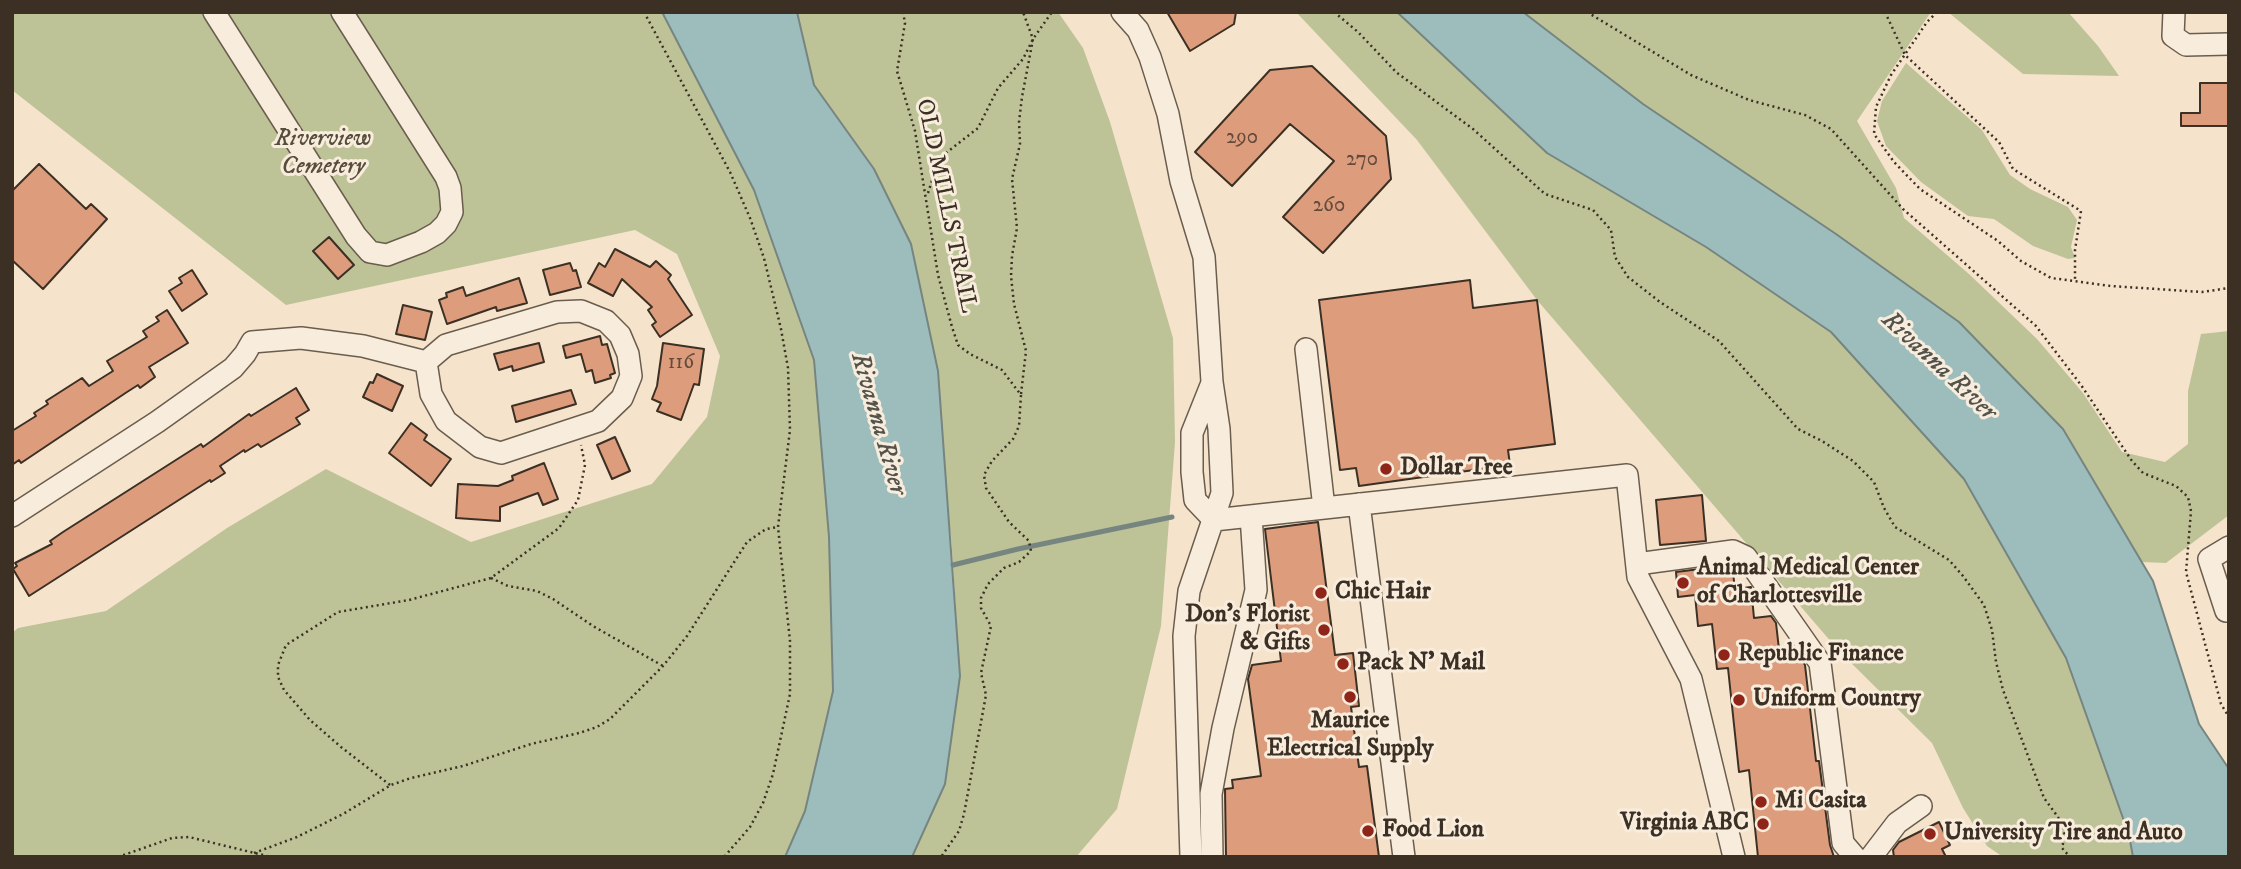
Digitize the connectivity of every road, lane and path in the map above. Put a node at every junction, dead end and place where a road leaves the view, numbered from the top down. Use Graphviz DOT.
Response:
graph roads {
  1 [pos="342,12"];
  2 [pos="644,12"];
  3 [pos="903,12"];
  4 [pos="1023,12"];
  5 [pos="1052,12"];
  6 [pos="1122,12"];
  7 [pos="1334,12"];
  8 [pos="1587,12"];
  9 [pos="1885,12"];
  10 [pos="1937,12"];
  11 [pos="2174,12"];
  12 [pos="215,13"];
  13 [pos="1033,39"];
  14 [pos="2229,44"];
  15 [pos="1905,55"];
  16 [pos="926,196"];
  17 [pos="2075,282"];
  18 [pos="2229,288"];
  19 [pos="1306,349"];
  20 [pos="426,362"];
  21 [pos="1212,383"];
  22 [pos="1021,395"];
  23 [pos="577,428"];
  24 [pos="1359,504"];
  25 [pos="1324,508"];
  26 [pos="12,516"];
  27 [pos="1251,516"];
  28 [pos="1214,520"];
  29 [pos="778,527"];
  30 [pos="2229,547"];
  31 [pos="1637,564"];
  32 [pos="491,578"];
  33 [pos="2228,612"];
  34 [pos="663,666"];
  35 [pos="2229,718"];
  36 [pos="1186,727"];
  37 [pos="1223,728"];
  38 [pos="391,785"];
  39 [pos="1920,806"];
  40 [pos="254,853"];
  41 [pos="118,857"];
  42 [pos="271,857"];
  43 [pos="724,857"];
  44 [pos="941,857"];
  45 [pos="1191,857"];
  46 [pos="1212,857"];
  47 [pos="1404,857"];
  48 [pos="1734,857"];
  49 [pos="1855,857"];
  50 [pos="1871,857"];
  51 [pos="2070,857"];
  1 -- 12 [label="street"];
  2 -- 29 [label="path"];
  3 -- 16 [label="path, OLD MILLS TRAIL"];
  4 -- 13 [label="path"];
  5 -- 13 [label="path"];
  6 -- 21 [label="street"];
  7 -- 51 [label="path"];
  8 -- 35 [label="path"];
  9 -- 15 [label="path"];
  10 -- 15 [label="path"];
  11 -- 14 [label="street"];
  13 -- 16 [label="path"];
  13 -- 22 [label="path"];
  15 -- 17 [label="path"];
  15 -- 17 [label="path"];
  16 -- 22 [label="path, OLD MILLS TRAIL"];
  17 -- 18 [label="path"];
  19 -- 25 [label="street"];
  20 -- 23 [label="street"];
  20 -- 23 [label="street"];
  20 -- 26 [label="street"];
  21 -- 28 [label="street"];
  21 -- 28 [label="street"];
  22 -- 44 [label="path"];
  23 -- 32 [label="path"];
  24 -- 25 [label="street"];
  24 -- 31 [label="street"];
  24 -- 47 [label="street"];
  25 -- 27 [label="street"];
  27 -- 28 [label="street"];
  27 -- 37 [label="street"];
  28 -- 36 [label="street"];
  29 -- 34 [label="path"];
  29 -- 43 [label="path"];
  30 -- 33 [label="street"];
  31 -- 48 [label="street"];
  31 -- 49 [label="street"];
  32 -- 34 [label="path"];
  32 -- 38 [label="path"];
  34 -- 38 [label="path"];
  36 -- 37 [label="street"];
  36 -- 45 [label="street"];
  37 -- 46 [label="street"];
  38 -- 40 [label="path"];
  39 -- 50 [label="street"];
  40 -- 41 [label="path"];
  40 -- 42 [label="path"];
}
